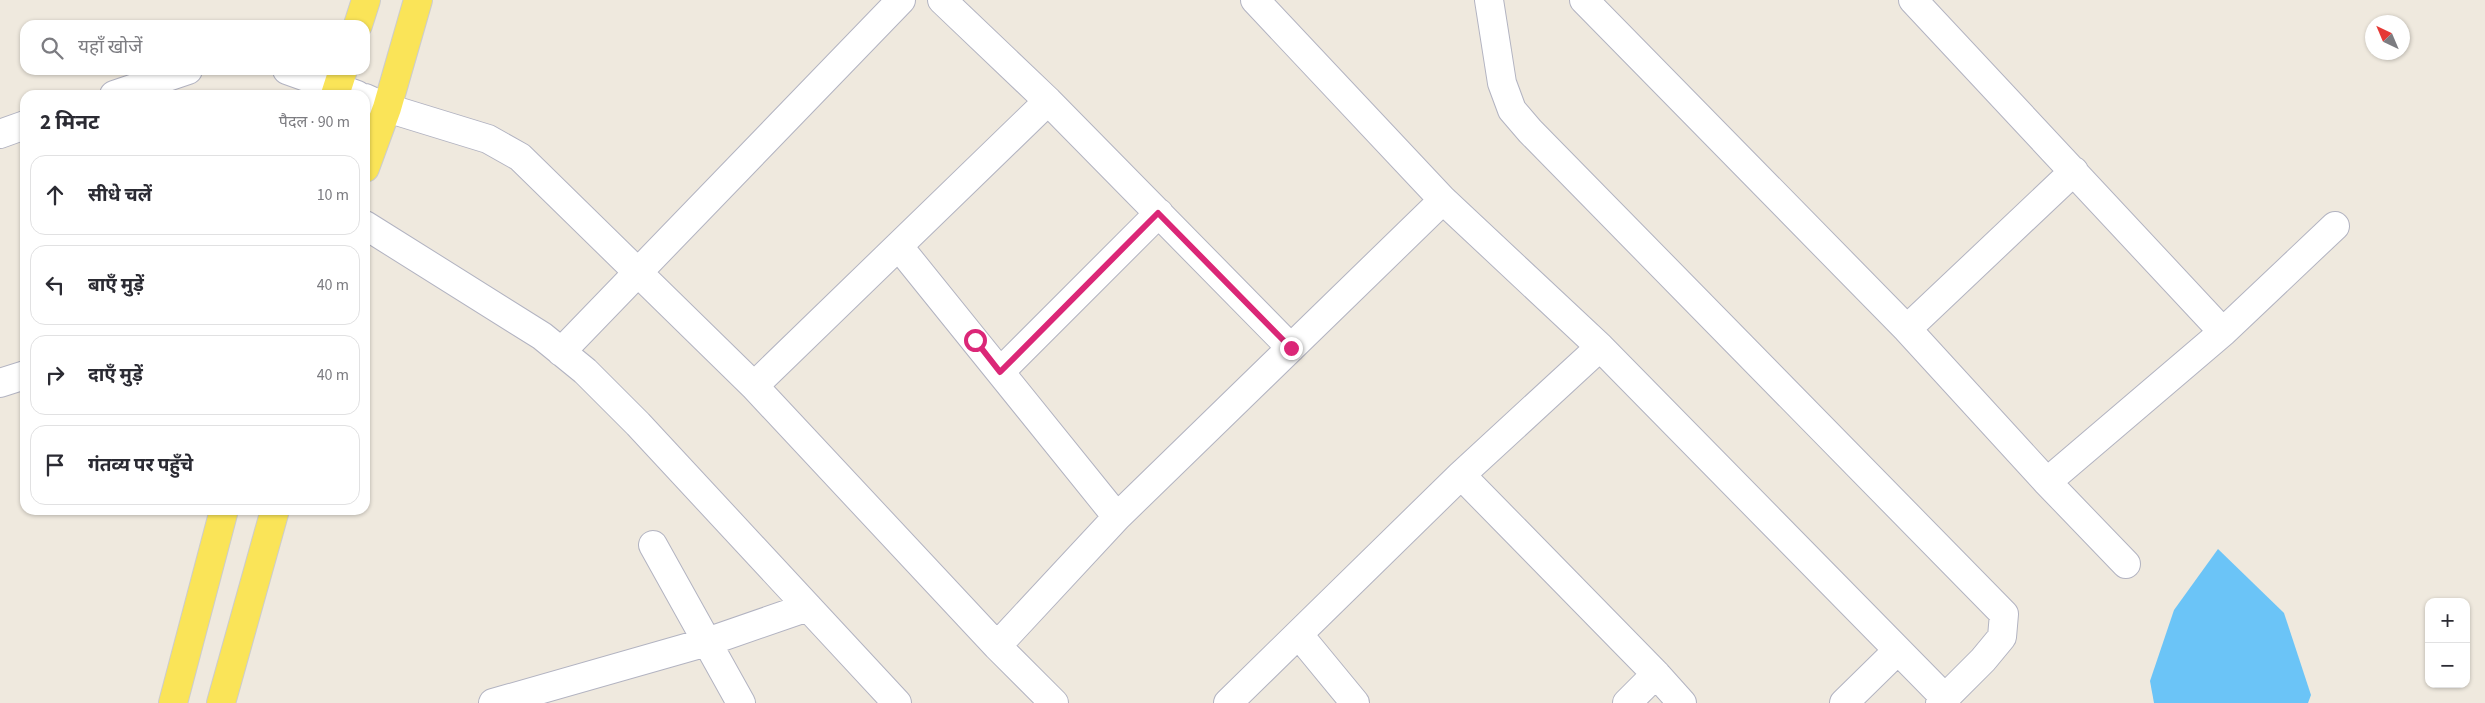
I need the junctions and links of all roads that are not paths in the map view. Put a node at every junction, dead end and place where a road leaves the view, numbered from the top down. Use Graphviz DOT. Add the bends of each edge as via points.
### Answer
graph roads {
  1 [pos="366,0"];
  2 [pos="418,0"];
  3 [pos="901,0"];
  4 [pos="942,0"];
  5 [pos="1255,0"];
  6 [pos="1489,0"];
  7 [pos="1584,0"];
  8 [pos="1913,0"];
  9 [pos="360,20"];
  10 [pos="173,75"];
  11 [pos="303,75"];
  12 [pos="343,87"];
  13 [pos="129,90"];
  14 [pos="1048,101"];
  15 [pos="376,103"];
  16 [pos="20,127"];
  17 [pos="0,134"];
  18 [pos="370,138"];
  19 [pos="2074,171"];
  20 [pos="1442,200"];
  21 [pos="1158,213"];
  22 [pos="2335,226"];
  23 [pos="370,228"];
  24 [pos="900,248"];
  25 [pos="638,274"];
  26 [pos="1907,329"];
  27 [pos="2223,332"];
  28 [pos="1600,347"];
  29 [pos="1291,348"];
  30 [pos="561,352"];
  31 [pos="1000,372"];
  32 [pos="20,377"];
  33 [pos="0,383"];
  34 [pos="754,386"];
  35 [pos="1461,475"];
  36 [pos="2047,482"];
  37 [pos="223,515"];
  38 [pos="274,515"];
  39 [pos="1117,517"];
  40 [pos="652,545"];
  41 [pos="2126,564"];
  42 [pos="808,607"];
  43 [pos="1299,634"];
  44 [pos="707,642"];
  45 [pos="997,646"];
  46 [pos="1897,651"];
  47 [pos="1656,674"];
  48 [pos="1942,700"];
  49 [pos="173,703"];
  50 [pos="221,703"];
  51 [pos="493,703"];
  52 [pos="741,703"];
  53 [pos="897,703"];
  54 [pos="1054,703"];
  55 [pos="1228,703"];
  56 [pos="1355,703"];
  57 [pos="1627,703"];
  58 [pos="1682,703"];
  59 [pos="1844,703"];
  1 -- 9 [label="main road"];
  2 -- 15 [label="main road"];
  3 -- 25 [label="street"];
  4 -- 14 [label="street"];
  5 -- 20 [label="street"];
  6 -- 48 [label="street" via="1502,83 1512,110 2004,614 2002,637"];
  7 -- 26 [label="street"];
  8 -- 19 [label="street"];
  10 -- 13 [label="street"];
  11 -- 12 [label="street"];
  14 -- 21 [label="street"];
  14 -- 24 [label="street"];
  15 -- 18 [label="main road"];
  15 -- 25 [label="street" via="488,139 520,157"];
  16 -- 17 [label="street"];
  19 -- 26 [label="street"];
  19 -- 27 [label="street"];
  20 -- 28 [label="street"];
  20 -- 29 [label="street"];
  21 -- 29 [label="street"];
  21 -- 31 [label="street"];
  22 -- 27 [label="street"];
  23 -- 30 [label="street" via="542,336"];
  24 -- 31 [label="street"];
  24 -- 34 [label="street"];
  25 -- 30 [label="street"];
  25 -- 34 [label="street"];
  26 -- 36 [label="street"];
  27 -- 36 [label="street"];
  28 -- 35 [label="street"];
  28 -- 46 [label="street"];
  29 -- 39 [label="street"];
  30 -- 42 [label="street" via="585,371 638,424"];
  31 -- 39 [label="street"];
  32 -- 33 [label="street"];
  34 -- 45 [label="street"];
  35 -- 43 [label="street"];
  35 -- 47 [label="street"];
  36 -- 41 [label="street"];
  37 -- 49 [label="main road"];
  38 -- 50 [label="main road"];
  39 -- 45 [label="street"];
  40 -- 44 [label="street"];
  42 -- 44 [label="street"];
  42 -- 53 [label="street"];
  43 -- 55 [label="street"];
  43 -- 56 [label="street"];
  44 -- 51 [label="street"];
  44 -- 52 [label="street"];
  45 -- 54 [label="street"];
  46 -- 48 [label="street"];
  46 -- 59 [label="street"];
  47 -- 57 [label="street"];
  47 -- 58 [label="street"];
}
